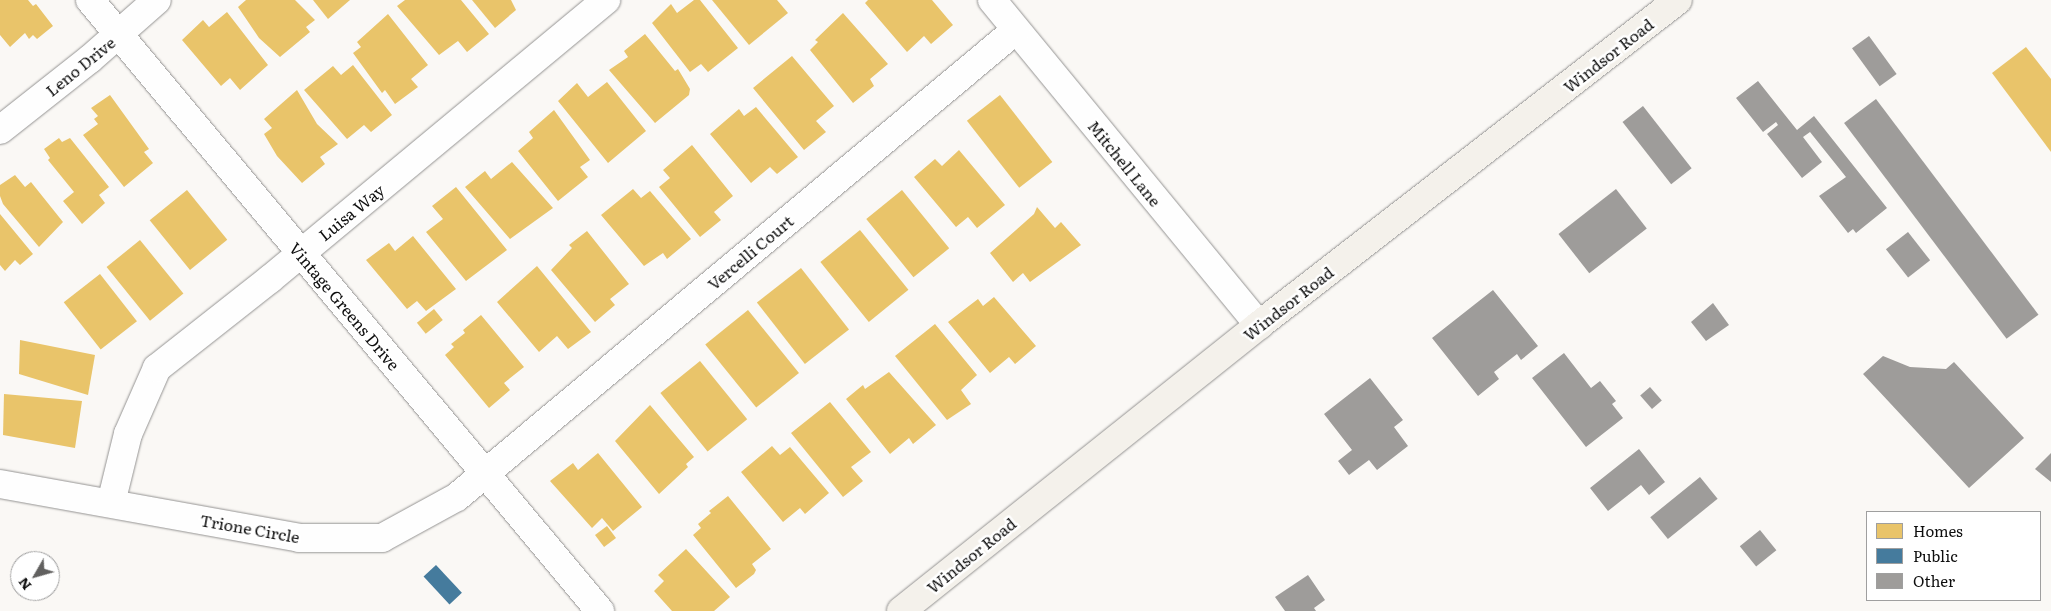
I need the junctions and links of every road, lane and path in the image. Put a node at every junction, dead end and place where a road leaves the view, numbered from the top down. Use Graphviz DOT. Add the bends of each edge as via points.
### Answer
graph roads {
  1 [pos="90,0"];
  2 [pos="157,0"];
  3 [pos="606,0"];
  4 [pos="992,0"];
  5 [pos="1678,0"];
  6 [pos="1016,30"];
  7 [pos="119,34"];
  8 [pos="0,130"];
  9 [pos="300,253"];
  10 [pos="1259,325"];
  11 [pos="484,474"];
  12 [pos="0,484"];
  13 [pos="111,503"];
  14 [pos="600,611"];
  15 [pos="902,611"];
  1 -- 7 [label="street, Vintage Greens Drive"];
  2 -- 7 [label="street, Leno Drive"];
  3 -- 9 [label="street, Luisa Way"];
  4 -- 6 [label="street, Mitchell Lane"];
  5 -- 10 [label="main road, Windsor Road"];
  6 -- 10 [label="street, Mitchell Lane"];
  6 -- 11 [label="street, Vercelli Court"];
  7 -- 8 [label="street, Leno Drive"];
  7 -- 9 [label="street, Vintage Greens Drive"];
  9 -- 11 [label="street, Vintage Greens Drive"];
  9 -- 13 [label="street, Luisa Way" via="158,368 128,434"];
  10 -- 15 [label="main road, Windsor Road"];
  11 -- 13 [label="street, Trione Circle" via="457,498 382,538 299,538"];
  11 -- 14 [label="street, Vintage Greens Drive"];
  12 -- 13 [label="street, Trione Circle"];
}
